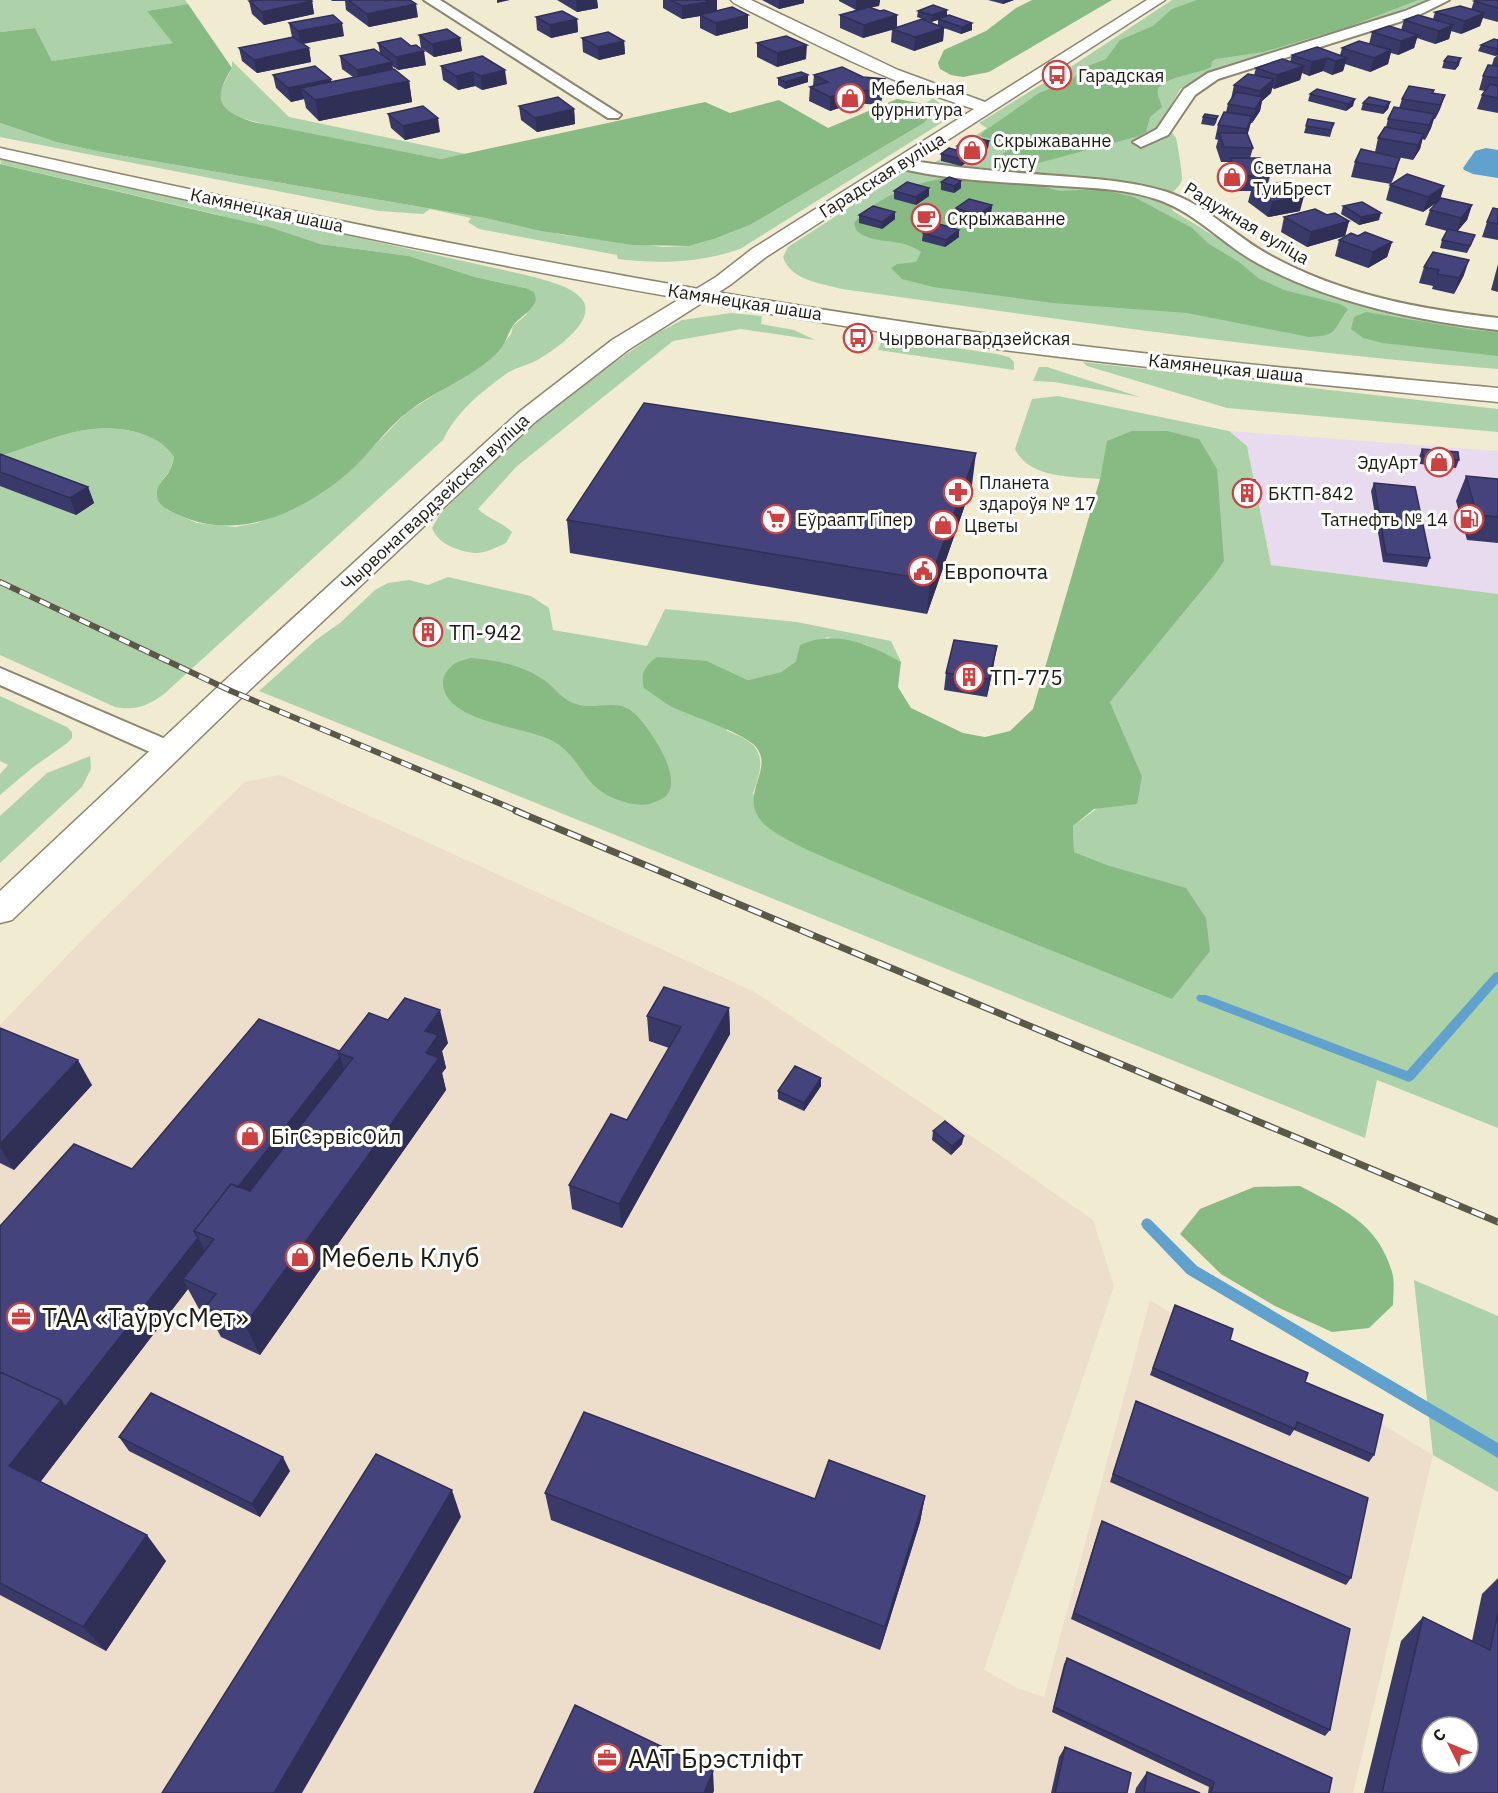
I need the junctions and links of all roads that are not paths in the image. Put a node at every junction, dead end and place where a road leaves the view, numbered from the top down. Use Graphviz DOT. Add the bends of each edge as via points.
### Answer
graph roads {
  1 [pos="431,0"];
  2 [pos="739,0"];
  3 [pos="1157,0"];
  4 [pos="1442,0"];
  5 [pos="988,108"];
  6 [pos="613,115"];
  7 [pos="1141,142"];
  8 [pos="0,143"];
  9 [pos="0,153"];
  10 [pos="901,164"];
  11 [pos="647,268"];
  12 [pos="698,284"];
  13 [pos="1498,324"];
  14 [pos="580,350"];
  15 [pos="1498,380"];
  16 [pos="526,390"];
  17 [pos="1498,395"];
  18 [pos="0,676"];
  19 [pos="160,747"];
  20 [pos="0,888"];
  21 [pos="0,911"];
  1 -- 6 [label="street"];
  2 -- 5 [label="main road" via="927,89"];
  3 -- 5 [label="main road, Гарадская вуліца"];
  4 -- 7 [label="street" via="1410,14 1213,76 1189,92 1164,132"];
  5 -- 10 [label="main road, Гарадская вуліца"];
  8 -- 11 [label="main road, Камянецкая шаша"];
  9 -- 12 [label="main road, Камянецкая шаша" via="563,271"];
  10 -- 12 [label="main road, Гарадская вуліца" via="759,254"];
  10 -- 13 [label="street, Радужная вуліца" via="1144,190 1181,203 1255,254 1325,290 1425,316"];
  12 -- 14 [label="main road"];
  12 -- 15 [label="main road, Камянецкая шаша"];
  12 -- 17 [label="main road, Камянецкая шаша" via="998,342 1223,369"];
  12 -- 19 [label="main road, Чырвонагвардзейская вуліца" via="527,417"];
  16 -- 19 [label="main road, Чырвонагвардзейская вуліца"];
  18 -- 19 [label="street"];
  19 -- 20 [label="main road, Чырвонагвардзейская вуліца"];
  19 -- 21 [label="main road, Чырвонагвардзейская вуліца"];
}
